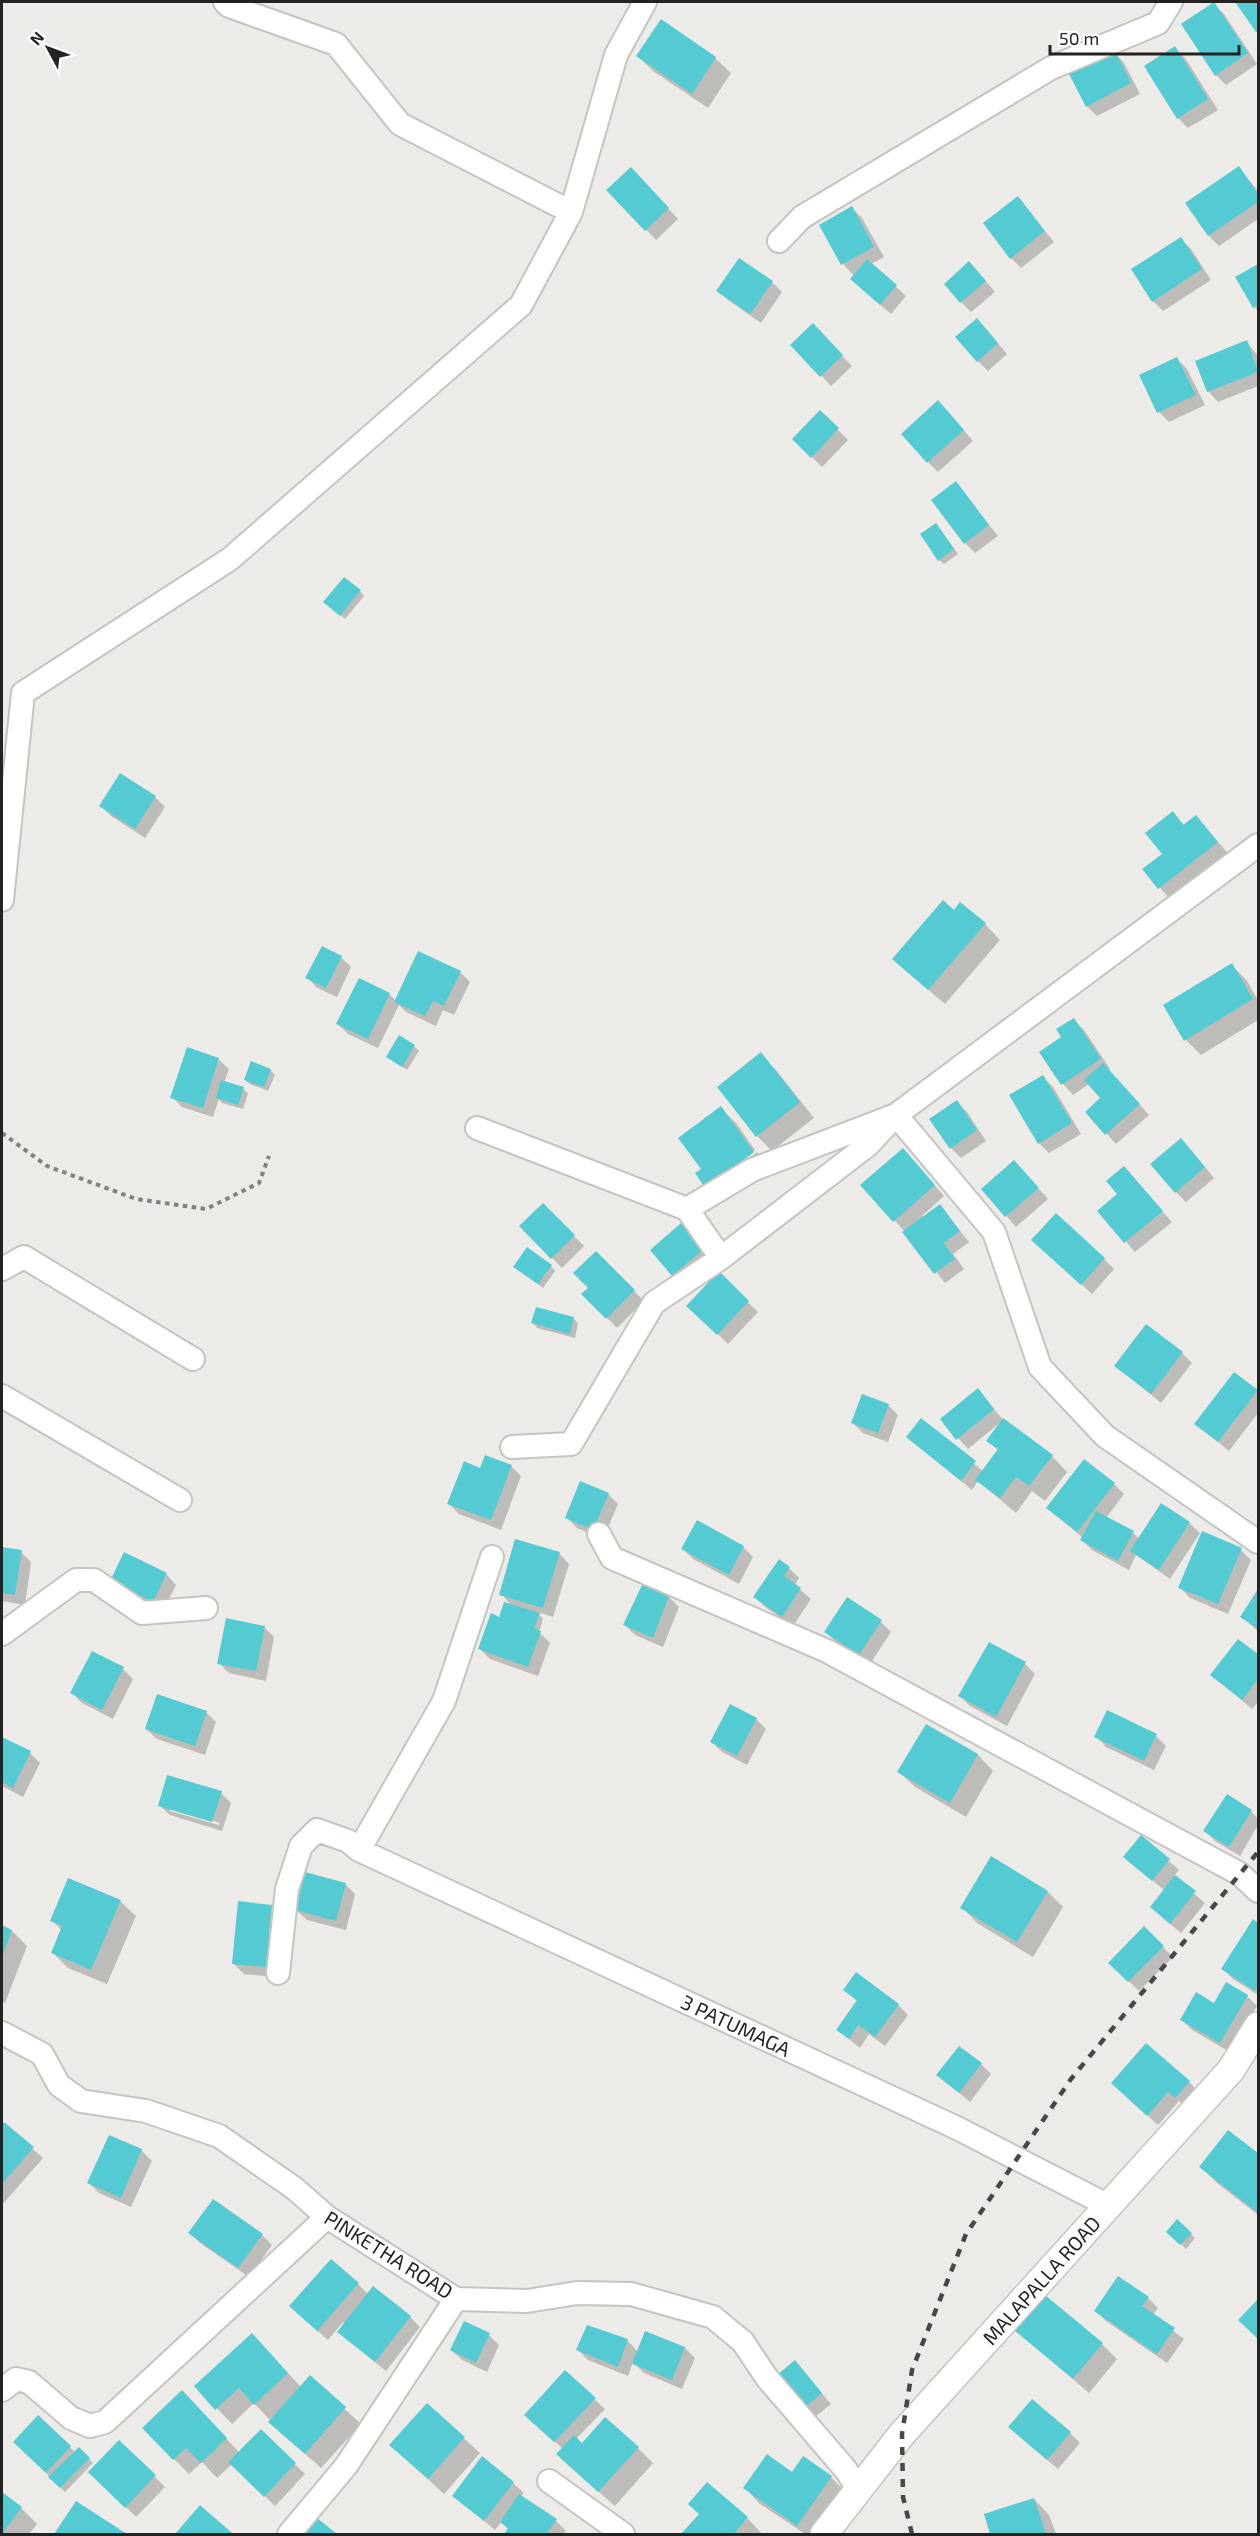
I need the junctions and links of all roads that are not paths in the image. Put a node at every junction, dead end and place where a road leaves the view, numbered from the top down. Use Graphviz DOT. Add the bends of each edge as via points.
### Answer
graph roads {
  1 [pos="225,2"];
  2 [pos="645,2"];
  3 [pos="1171,2"];
  4 [pos="571,212"];
  5 [pos="779,241"];
  6 [pos="1258,845"];
  7 [pos="2,900"];
  8 [pos="896,1115"];
  9 [pos="477,1128"];
  10 [pos="687,1209"];
  11 [pos="721,1258"];
  12 [pos="2,1269"];
  13 [pos="193,1359"];
  14 [pos="2,1396"];
  15 [pos="512,1447"];
  16 [pos="180,1500"];
  17 [pos="599,1534"];
  18 [pos="1258,1542"];
  19 [pos="492,1557"];
  20 [pos="206,1608"];
  21 [pos="2,1634"];
  22 [pos="359,1850"];
  23 [pos="1258,1891"];
  24 [pos="278,1973"];
  25 [pos="1258,2026"];
  26 [pos="2,2033"];
  27 [pos="1109,2206"];
  28 [pos="327,2217"];
  29 [pos="456,2299"];
  30 [pos="2,2390"];
  31 [pos="549,2481"];
  32 [pos="858,2489"];
  33 [pos="289,2535"];
  34 [pos="623,2535"];
  35 [pos="824,2535"];
  1 -- 4 [label="street" via="336,44 400,124"];
  2 -- 4 [label="street" via="616,56"];
  3 -- 5 [label="street" via="1158,22 1051,68 802,217"];
  4 -- 7 [label="street" via="521,305 230,559 23,693"];
  6 -- 8 [label="street"];
  8 -- 10 [label="street" via="752,1170"];
  8 -- 11 [label="street" via="868,1145"];
  8 -- 18 [label="street" via="994,1232 1040,1367 1105,1436"];
  9 -- 10 [label="street"];
  10 -- 11 [label="street"];
  11 -- 15 [label="street" via="654,1303 571,1444"];
  12 -- 13 [label="street" via="24,1257"];
  14 -- 16 [label="street"];
  17 -- 23 [label="street" via="612,1558 827,1651 1240,1875"];
  19 -- 22 [label="street" via="444,1701"];
  20 -- 21 [label="street" via="142,1613 94,1580 76,1580"];
  22 -- 24 [label="street, 3 PATUMAGA" via="348,1841 317,1830 302,1846 287,1889"];
  22 -- 27 [label="street, 3 PATUMAGA" via="959,2129"];
  25 -- 27 [label="street, MALAPALLA ROAD" via="1231,2070"];
  26 -- 28 [label="street, PINKETHA ROAD" via="42,2054 59,2085 81,2101 146,2111 219,2136 294,2188"];
  27 -- 32 [label="street, MALAPALLA ROAD" via="902,2434"];
  28 -- 29 [label="street, PINKETHA ROAD"];
  28 -- 30 [label="street" via="105,2422 90,2426 71,2418 29,2382 16,2379"];
  29 -- 32 [label="street, PINKETHA ROAD" via="527,2301 577,2293 631,2294 713,2317 743,2342 767,2378"];
  29 -- 33 [label="street" via="346,2466"];
  31 -- 34 [label="street"];
  32 -- 35 [label="street, MALAPALLA ROAD"];
}
